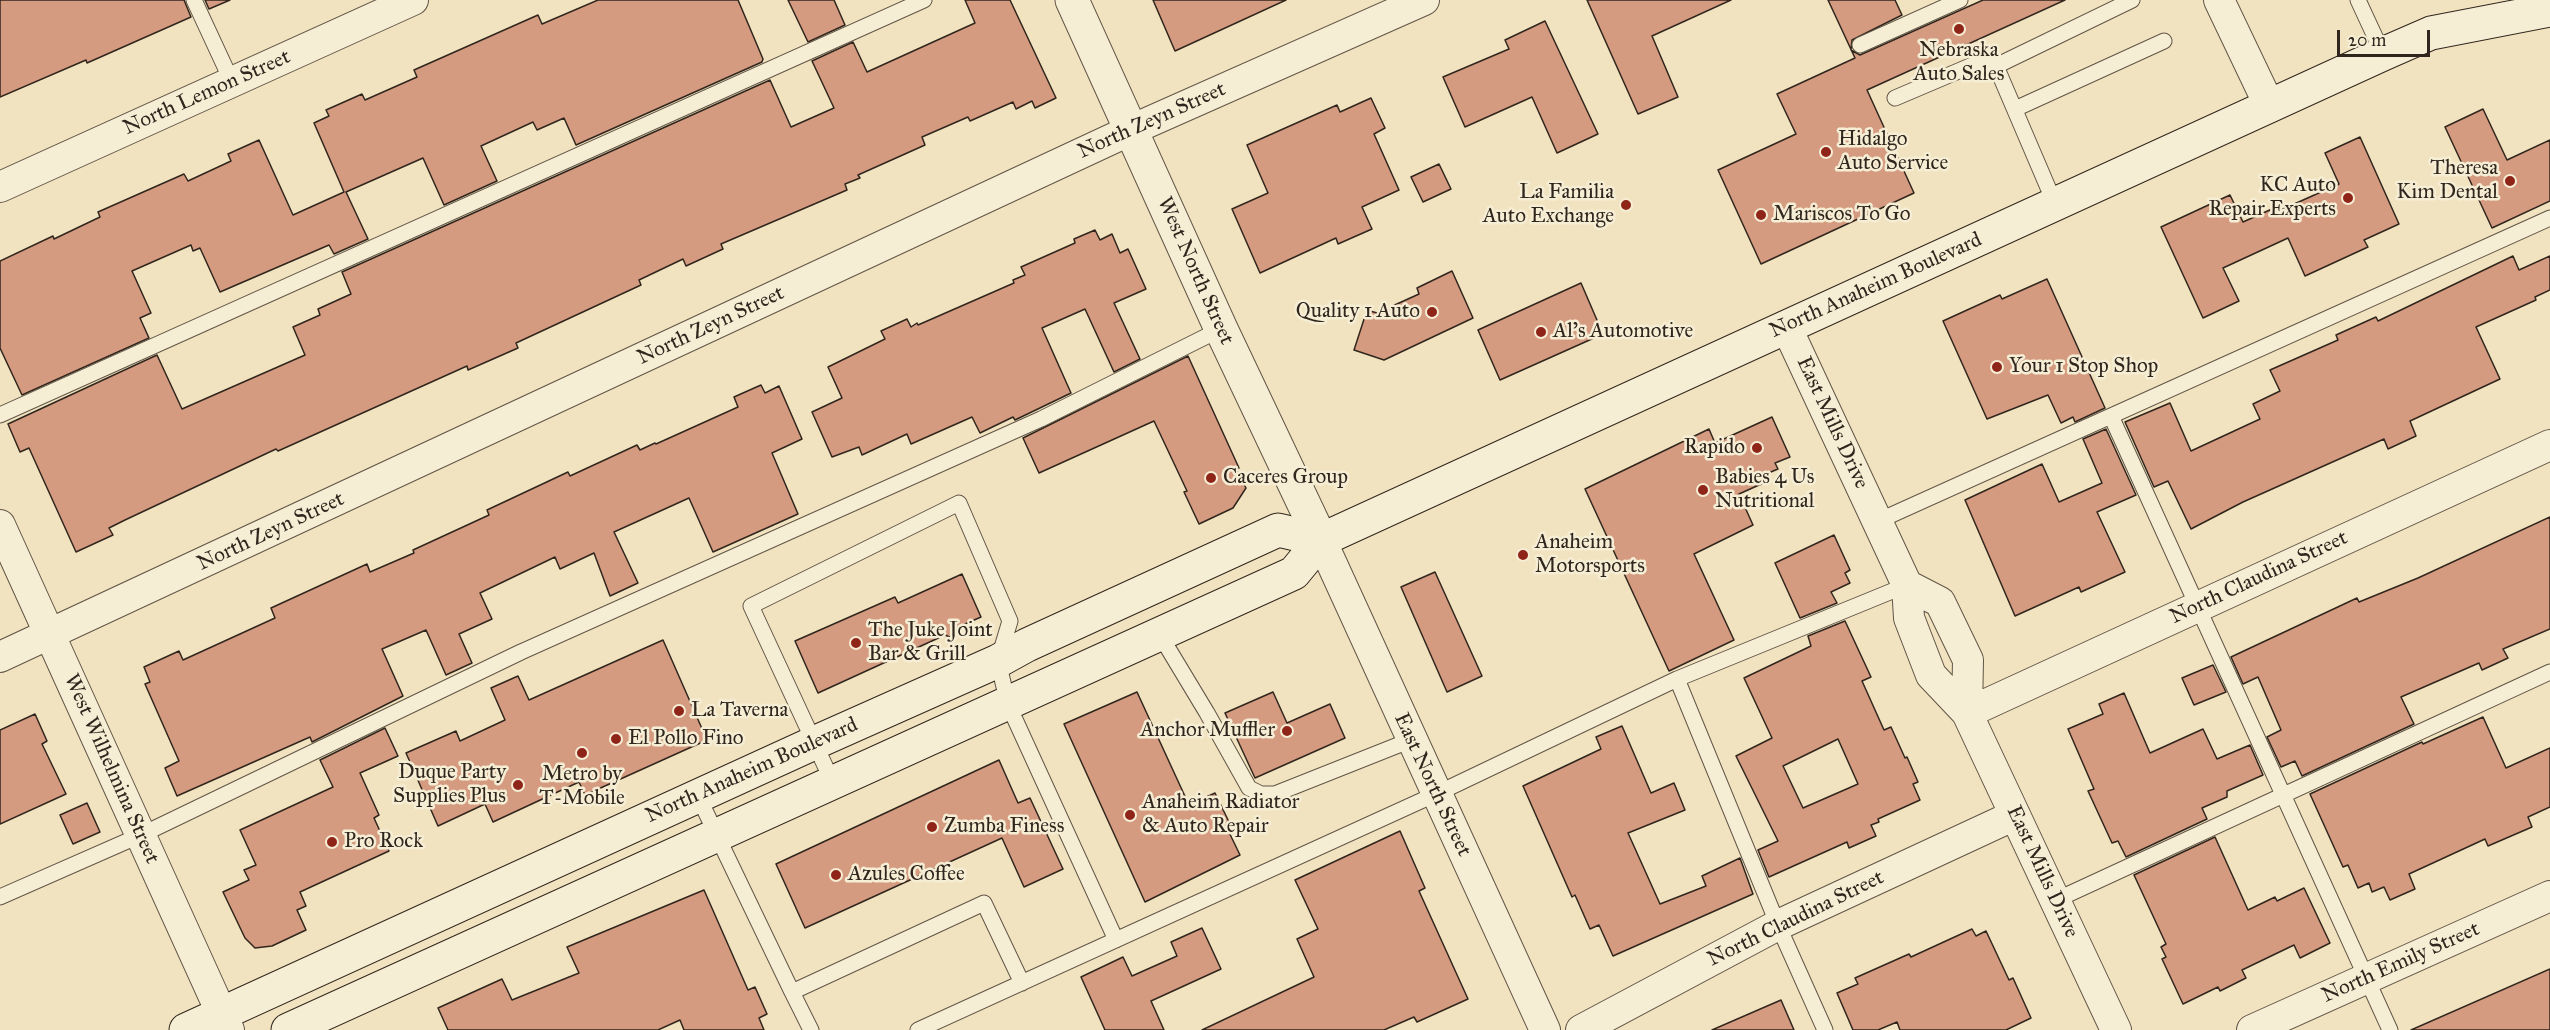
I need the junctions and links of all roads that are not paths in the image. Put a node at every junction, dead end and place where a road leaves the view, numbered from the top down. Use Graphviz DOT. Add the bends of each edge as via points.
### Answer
graph roads {
  1 [pos="194,0"];
  2 [pos="413,0"];
  3 [pos="924,0"];
  4 [pos="1072,0"];
  5 [pos="1424,0"];
  6 [pos="1960,0"];
  7 [pos="2132,0"];
  8 [pos="2219,0"];
  9 [pos="2358,0"];
  10 [pos="2474,0"];
  11 [pos="2550,10"];
  12 [pos="2431,33"];
  13 [pos="2164,41"];
  14 [pos="1860,45"];
  15 [pos="2383,54"];
  16 [pos="1996,66"];
  17 [pos="232,82"];
  18 [pos="1895,98"];
  19 [pos="2270,107"];
  20 [pos="2015,109"];
  21 [pos="1131,130"];
  22 [pos="0,187"];
  23 [pos="2055,204"];
  24 [pos="2550,218"];
  25 [pos="1786,326"];
  26 [pos="1221,329"];
  27 [pos="0,415"];
  28 [pos="2111,416"];
  29 [pos="2550,444"];
  30 [pos="1878,521"];
  31 [pos="0,525"];
  32 [pos="1321,540"];
  33 [pos="1907,585"];
  34 [pos="2197,606"];
  35 [pos="51,634"];
  36 [pos="1160,635"];
  37 [pos="0,657"];
  38 [pos="998,661"];
  39 [pos="2550,672"];
  40 [pos="1677,679"];
  41 [pos="1008,704"];
  42 [pos="1967,713"];
  43 [pos="1411,741"];
  44 [pos="814,743"];
  45 [pos="833,783"];
  46 [pos="1436,794"];
  47 [pos="2283,794"];
  48 [pos="698,796"];
  49 [pos="2015,815"];
  50 [pos="141,835"];
  51 [pos="718,835"];
  52 [pos="2550,896"];
  53 [pos="0,897"];
  54 [pos="2056,900"];
  55 [pos="1778,925"];
  56 [pos="1116,940"];
  57 [pos="2367,978"];
  58 [pos="1022,983"];
  59 [pos="792,992"];
  60 [pos="226,1022"];
  61 [pos="186,1030"];
  62 [pos="288,1030"];
  63 [pos="811,1030"];
  64 [pos="918,1030"];
  65 [pos="1545,1030"];
  66 [pos="1581,1030"];
  67 [pos="1826,1030"];
  68 [pos="2116,1030"];
  69 [pos="2252,1030"];
  70 [pos="2390,1030"];
  1 -- 17 [label="lane"];
  2 -- 17 [label="street, North Lemon Street"];
  3 -- 27 [label="lane"];
  4 -- 21 [label="main road, West North Street"];
  5 -- 21 [label="street, North Zeyn Street"];
  6 -- 14 [label="lane"];
  7 -- 16 [label="lane"];
  8 -- 19 [label="street"];
  9 -- 15 [label="lane"];
  10 -- 12 [label="main road, North Anaheim Boulevard"];
  11 -- 12 [label="main road, North Anaheim Boulevard"];
  12 -- 15 [label="main road, North Anaheim Boulevard"];
  13 -- 20 [label="lane"];
  15 -- 19 [label="main road, North Anaheim Boulevard"];
  16 -- 18 [label="lane" via="1982,61"];
  16 -- 20 [label="lane"];
  17 -- 22 [label="street, North Lemon Street"];
  19 -- 23 [label="main road, North Anaheim Boulevard"];
  20 -- 23 [label="lane"];
  21 -- 26 [label="main road, West North Street"];
  21 -- 35 [label="street, North Zeyn Street"];
  23 -- 25 [label="main road, North Anaheim Boulevard"];
  24 -- 28 [label="lane"];
  25 -- 30 [label="street, East Mills Drive"];
  25 -- 32 [label="main road, North Anaheim Boulevard"];
  26 -- 32 [label="main road, West North Street"];
  26 -- 50 [label="lane" via="1041,419 521,652"];
  28 -- 30 [label="lane"];
  28 -- 34 [label="lane"];
  29 -- 34 [label="street, North Claudina Street"];
  30 -- 33 [label="street, East Mills Drive"];
  31 -- 35 [label="street, West Wilhelmina Street"];
  32 -- 36 [label="main road, North Anaheim Boulevard" via="1294,573"];
  32 -- 38 [label="main road, North Anaheim Boulevard" via="1278,530"];
  32 -- 43 [label="street, East North Street"];
  33 -- 40 [label="lane"];
  33 -- 42 [label="street, East Mills Drive" via="1909,618 1931,675"];
  33 -- 42 [label="street, East Mills Drive" via="1941,602 1968,660"];
  34 -- 42 [label="street, North Claudina Street"];
  34 -- 47 [label="lane"];
  35 -- 37 [label="street, North Zeyn Street"];
  35 -- 50 [label="street, West Wilhelmina Street"];
  36 -- 41 [label="main road, North Anaheim Boulevard"];
  36 -- 43 [label="lane" via="1249,788 1261,794 1275,794"];
  38 -- 41 [label="lane"];
  38 -- 44 [label="main road, North Anaheim Boulevard"];
  38 -- 44 [label="lane" via="1010,621 959,503 751,606"];
  39 -- 47 [label="lane"];
  40 -- 46 [label="lane"];
  40 -- 55 [label="lane"];
  41 -- 45 [label="main road, North Anaheim Boulevard"];
  41 -- 56 [label="lane"];
  42 -- 49 [label="street, East Mills Drive"];
  43 -- 46 [label="street, East North Street"];
  44 -- 45 [label="lane"];
  44 -- 48 [label="main road, North Anaheim Boulevard"];
  45 -- 51 [label="main road, North Anaheim Boulevard"];
  46 -- 56 [label="lane"];
  46 -- 65 [label="street, East North Street"];
  47 -- 54 [label="lane"];
  47 -- 57 [label="lane"];
  48 -- 51 [label="lane"];
  48 -- 60 [label="main road, North Anaheim Boulevard"];
  49 -- 54 [label="street, East Mills Drive"];
  49 -- 55 [label="street, North Claudina Street"];
  50 -- 53 [label="lane"];
  50 -- 60 [label="street, West Wilhelmina Street"];
  51 -- 59 [label="lane"];
  51 -- 62 [label="main road, North Anaheim Boulevard"];
  52 -- 57 [label="street, North Emily Street"];
  54 -- 68 [label="street, East Mills Drive"];
  55 -- 66 [label="street, North Claudina Street"];
  55 -- 67 [label="lane"];
  56 -- 58 [label="lane"];
  57 -- 69 [label="street, North Emily Street"];
  57 -- 70 [label="lane"];
  58 -- 59 [label="lane" via="984,903"];
  58 -- 64 [label="lane"];
  59 -- 63 [label="lane"];
  60 -- 61 [label="main road, North Anaheim Boulevard"];
}
